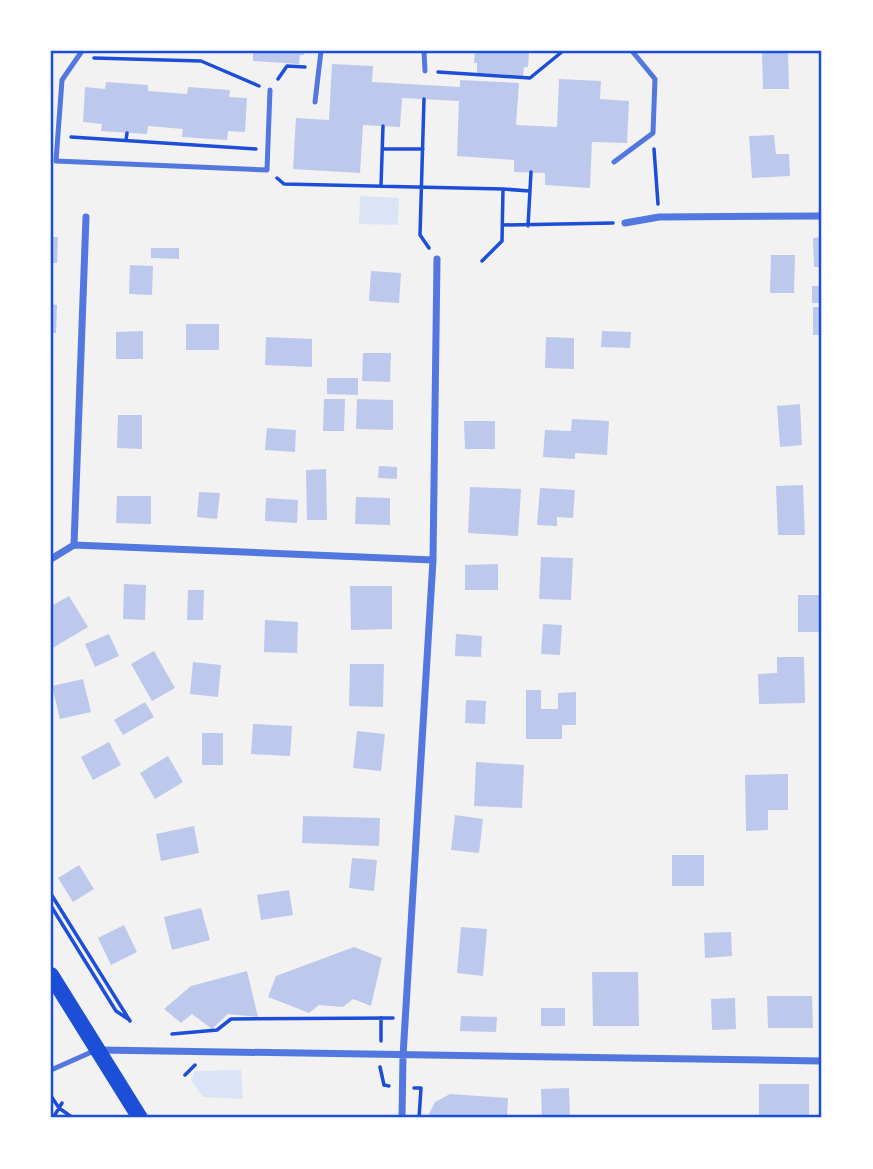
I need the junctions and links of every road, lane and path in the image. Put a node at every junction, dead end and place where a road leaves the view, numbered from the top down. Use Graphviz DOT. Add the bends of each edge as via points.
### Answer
graph roads {
  1 [pos="82,51"];
  2 [pos="424,51"];
  3 [pos="563,51"];
  4 [pos="632,51"];
  5 [pos="320,54"];
  6 [pos="78,57"];
  7 [pos="425,71"];
  8 [pos="270,90"];
  9 [pos="424,99"];
  10 [pos="314,102"];
  11 [pos="60,108"];
  12 [pos="383,126"];
  13 [pos="127,133"];
  14 [pos="653,133"];
  15 [pos="205,138"];
  16 [pos="126,140"];
  17 [pos="205,145"];
  18 [pos="267,149"];
  19 [pos="383,149"];
  20 [pos="423,149"];
  21 [pos="614,162"];
  22 [pos="267,170"];
  23 [pos="531,173"];
  24 [pos="381,186"];
  25 [pos="423,187"];
  26 [pos="503,189"];
  27 [pos="530,191"];
  28 [pos="822,216"];
  29 [pos="86,217"];
  30 [pos="659,217"];
  31 [pos="625,223"];
  32 [pos="503,225"];
  33 [pos="528,226"];
  34 [pos="437,259"];
  35 [pos="482,261"];
  36 [pos="74,545"];
  37 [pos="51,559"];
  38 [pos="433,560"];
  39 [pos="51,894"];
  40 [pos="51,906"];
  41 [pos="51,975"];
  42 [pos="406,1018"];
  43 [pos="172,1034"];
  44 [pos="96,1050"];
  45 [pos="404,1056"];
  46 [pos="822,1061"];
  47 [pos="197,1064"];
  48 [pos="368,1067"];
  49 [pos="51,1070"];
  50 [pos="185,1074"];
  51 [pos="402,1087"];
  52 [pos="51,1096"];
  53 [pos="60,1105"];
  54 [pos="53,1118"];
  55 [pos="73,1118"];
  56 [pos="140,1118"];
  57 [pos="402,1118"];
  58 [pos="419,1118"];
  1 -- 6 [label="lane"];
  2 -- 7 [label="lane"];
  3 -- 7 [label="path" via="530,78"];
  4 -- 14 [label="lane" via="656,79"];
  5 -- 8 [label="path" via="307,67 287,66"];
  5 -- 10 [label="lane"];
  6 -- 8 [label="path" via="201,61"];
  6 -- 11 [label="lane" via="62,80"];
  8 -- 18 [label="lane"];
  9 -- 20 [label="path"];
  11 -- 16 [label="path" via="69,136"];
  11 -- 22 [label="lane" via="56,161"];
  12 -- 19 [label="path"];
  13 -- 16 [label="path"];
  14 -- 21 [label="lane"];
  14 -- 30 [label="path"];
  15 -- 17 [label="path"];
  16 -- 17 [label="path"];
  17 -- 18 [label="path"];
  18 -- 22 [label="lane"];
  19 -- 20 [label="path"];
  19 -- 24 [label="path"];
  20 -- 25 [label="path"];
  22 -- 24 [label="path" via="284,184"];
  23 -- 27 [label="path"];
  24 -- 25 [label="path"];
  25 -- 26 [label="path"];
  25 -- 34 [label="path" via="420,235"];
  26 -- 27 [label="path"];
  26 -- 32 [label="path"];
  27 -- 33 [label="path"];
  28 -- 30 [label="street"];
  29 -- 36 [label="street"];
  30 -- 31 [label="street"];
  31 -- 33 [label="path"];
  32 -- 33 [label="path"];
  32 -- 35 [label="path" via="502,241"];
  34 -- 38 [label="street"];
  36 -- 37 [label="street"];
  36 -- 38 [label="street"];
  38 -- 42 [label="street"];
  39 -- 40 [label="path" via="130,1021 116,1011"];
  41 -- 44 [label="main road"];
  42 -- 43 [label="path" via="231,1018 217,1030"];
  42 -- 45 [label="street"];
  44 -- 45 [label="street"];
  44 -- 49 [label="lane"];
  44 -- 56 [label="main road"];
  45 -- 46 [label="street"];
  45 -- 51 [label="street"];
  47 -- 50 [label="path"];
  48 -- 51 [label="path" via="381,1067 384,1085"];
  51 -- 57 [label="street"];
  51 -- 58 [label="path" via="421,1088"];
  52 -- 53 [label="path"];
  53 -- 54 [label="path"];
  53 -- 55 [label="path"];
}
